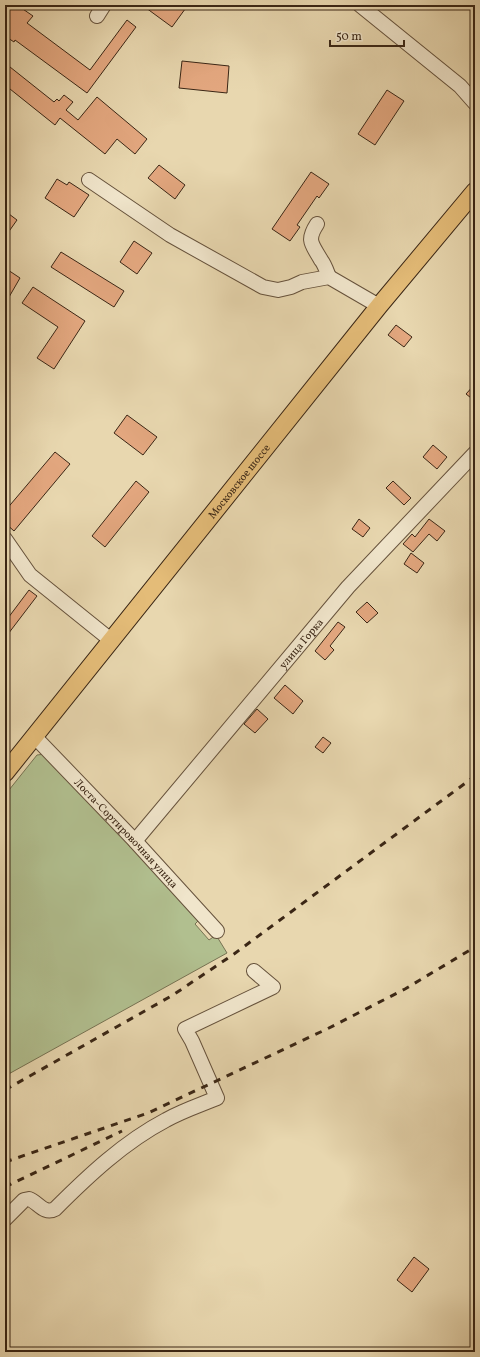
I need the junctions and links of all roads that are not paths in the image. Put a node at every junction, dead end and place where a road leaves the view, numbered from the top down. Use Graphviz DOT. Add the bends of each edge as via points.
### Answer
graph roads {
  1 [pos="360,5"];
  2 [pos="475,103"];
  3 [pos="89,180"];
  4 [pos="474,193"];
  5 [pos="317,224"];
  6 [pos="329,278"];
  7 [pos="379,306"];
  8 [pos="475,453"];
  9 [pos="5,539"];
  10 [pos="112,641"];
  11 [pos="34,736"];
  12 [pos="5,773"];
  13 [pos="135,841"];
  14 [pos="217,931"];
  15 [pos="254,971"];
  16 [pos="5,1219"];
  1 -- 2 [label="street" via="460,86"];
  3 -- 6 [label="street" via="170,235 263,287 278,290 302,282"];
  4 -- 7 [label="main road, Московское шоссе"];
  5 -- 6 [label="street" via="311,233 311,244"];
  6 -- 7 [label="street"];
  7 -- 10 [label="main road, Московское шоссе"];
  8 -- 13 [label="street, улица Горка" via="348,587"];
  9 -- 10 [label="street" via="30,575"];
  10 -- 11 [label="main road, Московское шоссе"];
  11 -- 12 [label="main road, Московское шоссе"];
  11 -- 13 [label="street, Лоста-Сортировочная улица"];
  13 -- 14 [label="street, Лоста-Сортировочная улица"];
  15 -- 16 [label="street" via="273,988 185,1029 217,1098 166,1120 126,1147 92,1173 55,1209 46,1211 29,1199 24,1200"];
}
